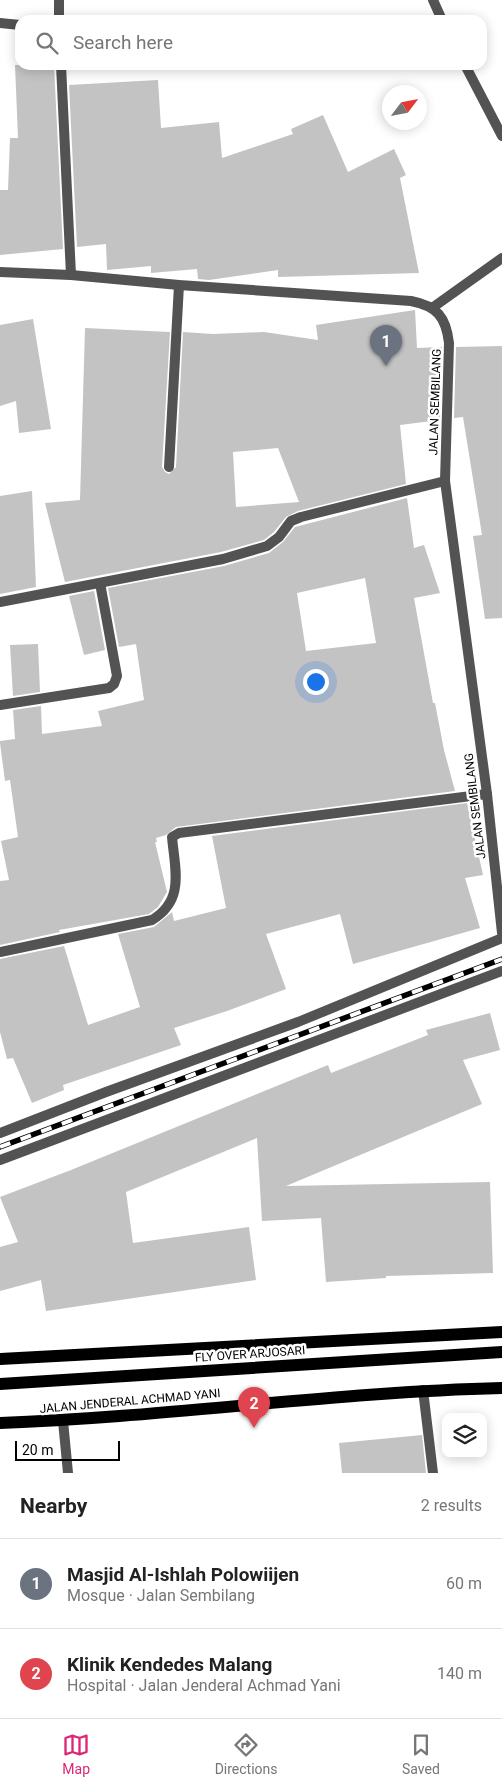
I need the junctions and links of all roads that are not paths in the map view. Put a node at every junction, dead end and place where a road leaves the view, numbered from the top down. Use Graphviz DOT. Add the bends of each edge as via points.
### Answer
graph roads {
  1 [pos="59,0"];
  2 [pos="433,0"];
  3 [pos="59,15"];
  4 [pos="440,15"];
  5 [pos="0,23"];
  6 [pos="15,24"];
  7 [pos="61,70"];
  8 [pos="468,70"];
  9 [pos="502,136"];
  10 [pos="502,258"];
  11 [pos="0,272"];
  12 [pos="71,275"];
  13 [pos="180,285"];
  14 [pos="432,308"];
  15 [pos="169,466"];
  16 [pos="445,481"];
  17 [pos="100,583"];
  18 [pos="0,602"];
  19 [pos="0,705"];
  20 [pos="487,794"];
  21 [pos="500,896"];
  22 [pos="502,934"];
  23 [pos="502,938"];
  24 [pos="0,952"];
  25 [pos="502,971"];
  26 [pos="0,1133"];
  27 [pos="0,1160"];
  28 [pos="502,1332"];
  29 [pos="502,1352"];
  30 [pos="0,1359"];
  31 [pos="0,1384"];
  32 [pos="502,1388"];
  33 [pos="423,1390"];
  34 [pos="63,1421"];
  35 [pos="0,1423"];
  36 [pos="68,1473"];
  37 [pos="433,1473"];
  1 -- 3 [label="street"];
  2 -- 4 [label="street"];
  5 -- 6 [label="street"];
  7 -- 12 [label="street"];
  8 -- 9 [label="street"];
  10 -- 14 [label="street"];
  11 -- 12 [label="street"];
  12 -- 13 [label="street"];
  13 -- 14 [label="street" via="411,301"];
  13 -- 15 [label="street"];
  14 -- 16 [label="street, JALAN SEMBILANG" via="445,322 449,343"];
  16 -- 17 [label="street" via="301,517 291,521 267,546 223,559"];
  16 -- 20 [label="street, JALAN SEMBILANG"];
  17 -- 18 [label="street"];
  17 -- 19 [label="street" via="117,676 114,684 109,688"];
  20 -- 21 [label="street, JALAN SEMBILANG"];
  20 -- 24 [label="street" via="179,833 172,837 176,889 161,915 152,920"];
  21 -- 22 [label="street, JALAN SEMBILANG"];
  23 -- 26 [label="street" via="298,1022"];
  25 -- 27 [label="street"];
  28 -- 30 [label="main road"];
  29 -- 31 [label="main road, FLY OVER ARJOSARI"];
  32 -- 33 [label="main road, JALAN JENDERAL ACHMAD YANI"];
  33 -- 34 [label="main road, JALAN JENDERAL ACHMAD YANI"];
  33 -- 37 [label="street"];
  34 -- 35 [label="main road, JALAN JENDERAL ACHMAD YANI"];
  34 -- 36 [label="street"];
}
